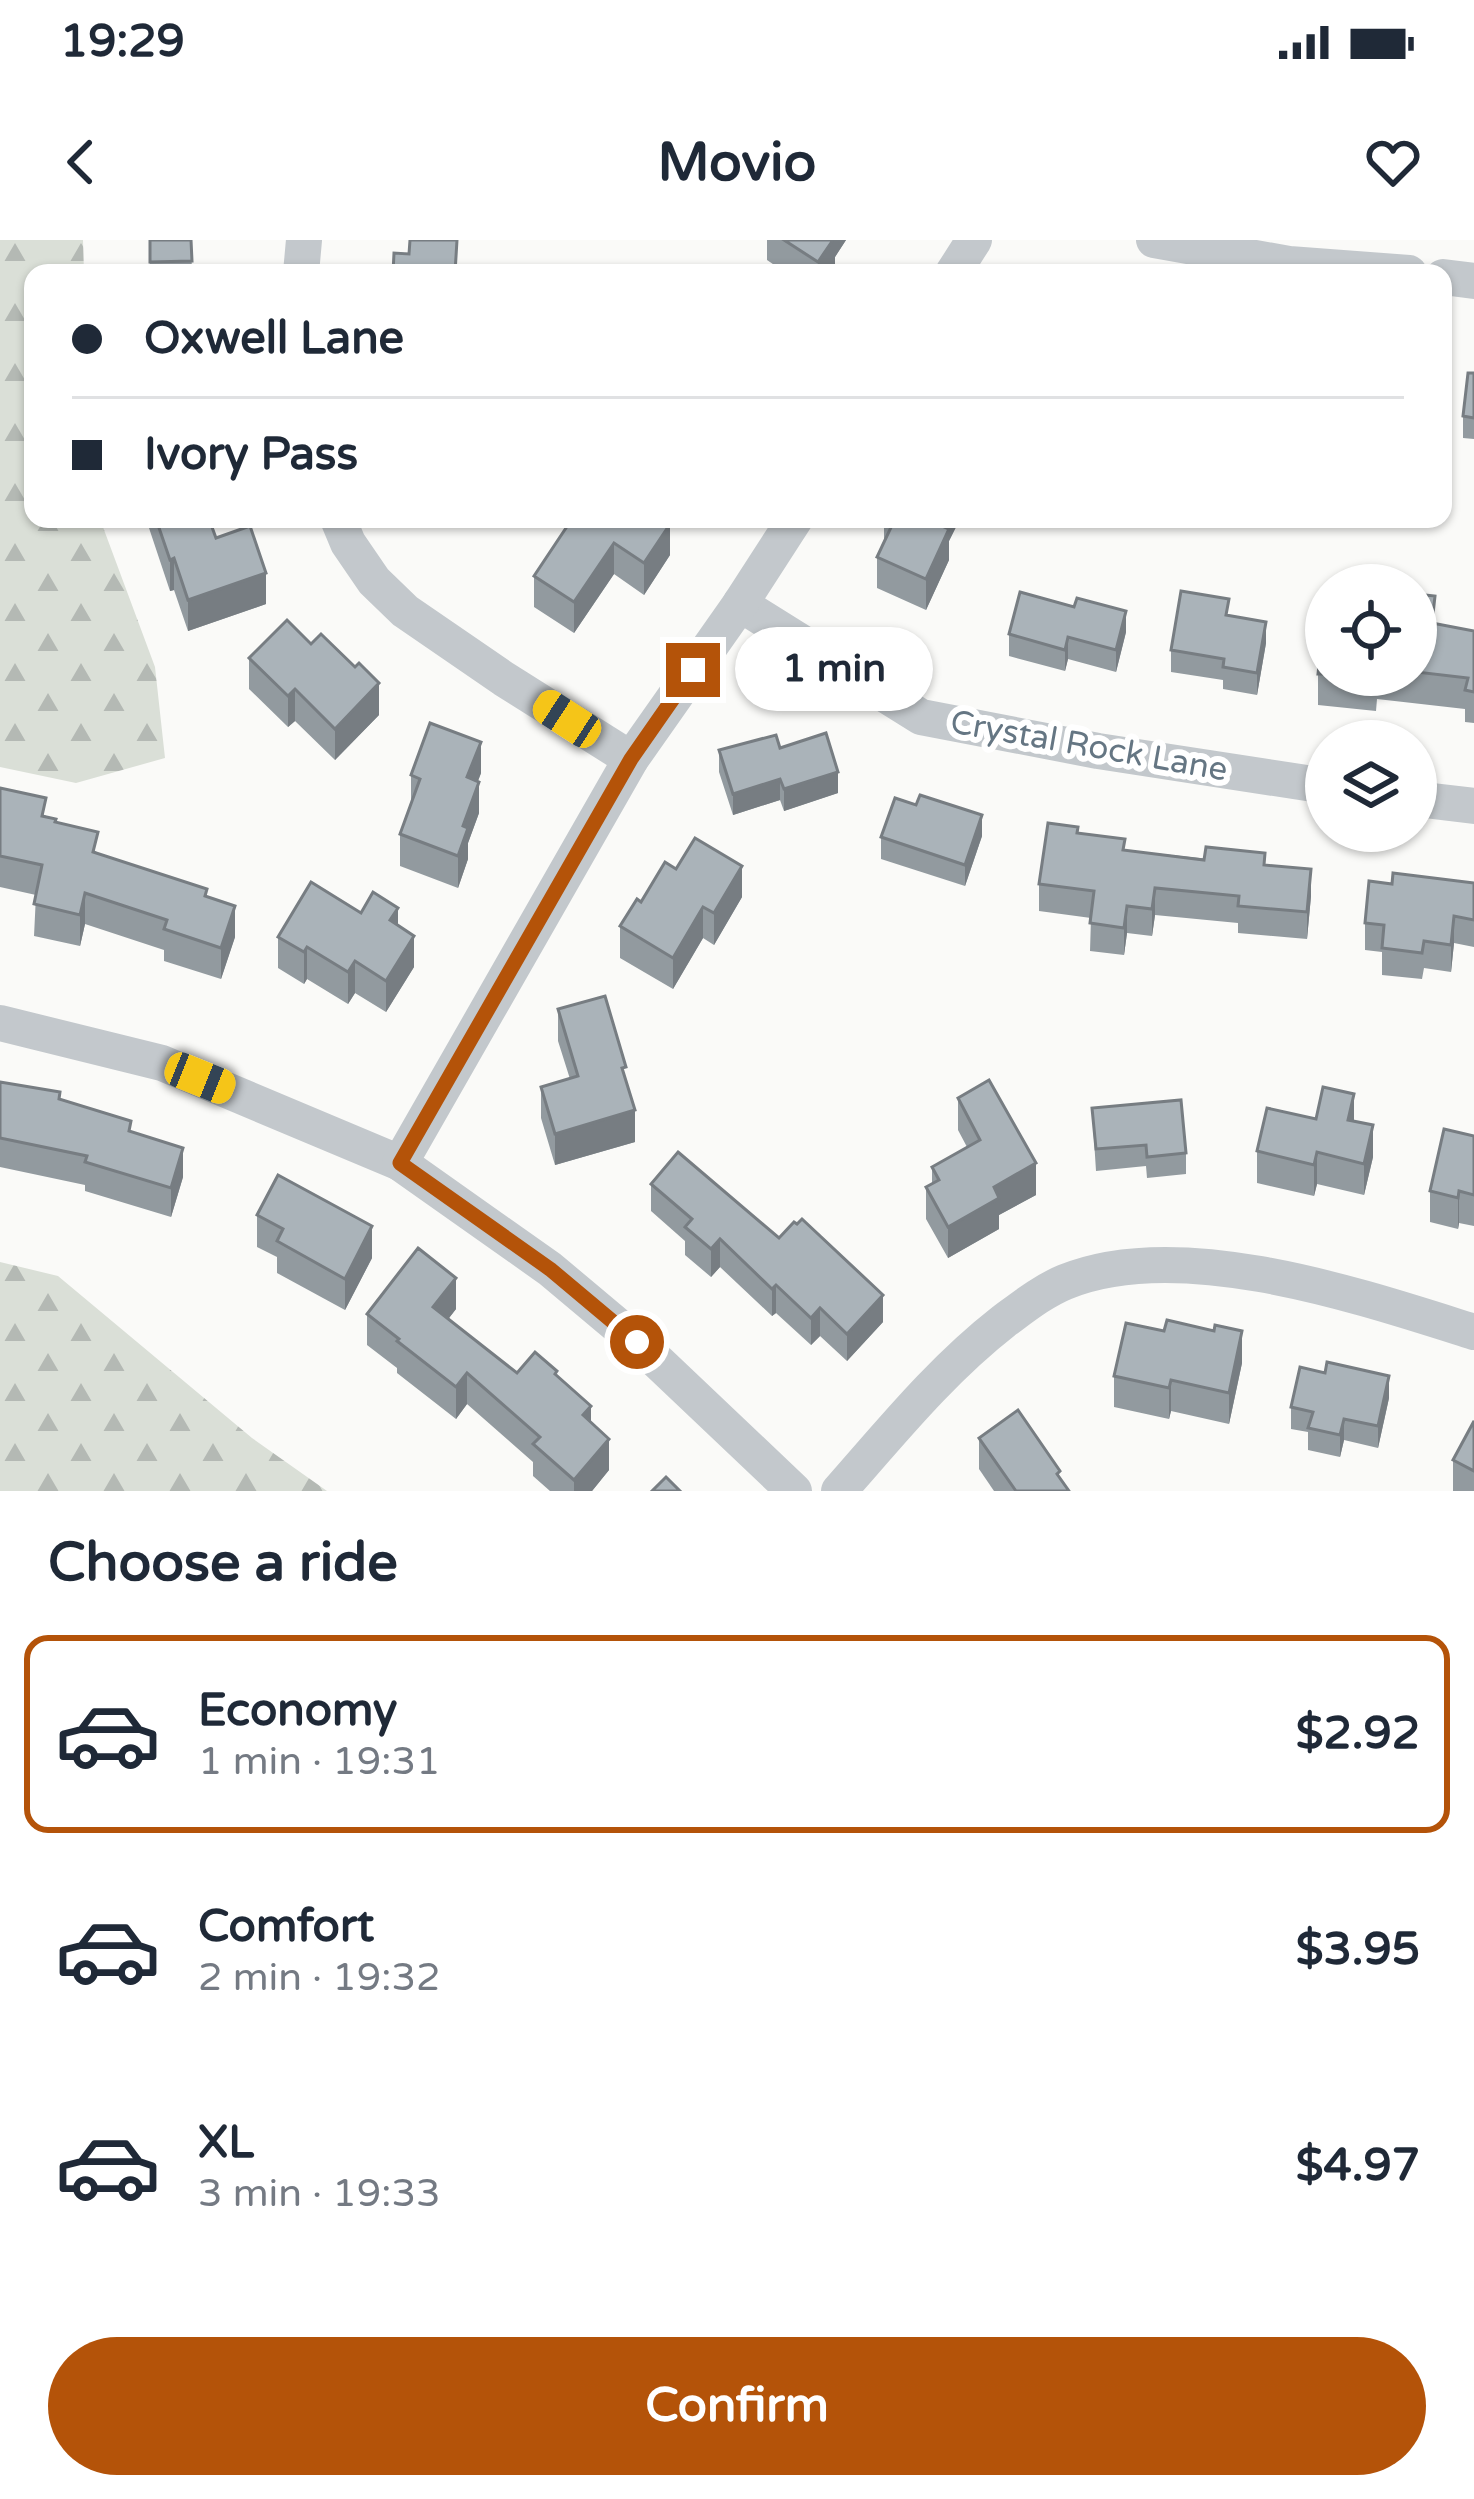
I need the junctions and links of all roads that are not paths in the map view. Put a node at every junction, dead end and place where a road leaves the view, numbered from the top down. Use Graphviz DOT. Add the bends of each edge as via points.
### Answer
graph roads {
  1 [pos="1154,240"];
  2 [pos="1366,254"];
  3 [pos="342,528"];
  4 [pos="789,528"];
  5 [pos="740,604"];
  6 [pos="631,759"];
  7 [pos="1305,783"];
  8 [pos="1437,802"];
  9 [pos="1474,806"];
  10 [pos="0,1023"];
  11 [pos="400,1163"];
  12 [pos="1474,1332"];
  13 [pos="794,1491"];
  14 [pos="839,1491"];
  1 -- 2 [label="street" via="1289,264"];
  3 -- 6 [label="street" via="374,581 406,611"];
  4 -- 5 [label="street"];
  5 -- 6 [label="street"];
  5 -- 7 [label="street, Crystal Rock Lane" via="921,717"];
  6 -- 11 [label="street"];
  8 -- 9 [label="street"];
  10 -- 11 [label="street" via="162,1063"];
  11 -- 13 [label="street" via="567,1283"];
  12 -- 14 [label="street" via="1263,1275 1180,1263 1122,1266 1065,1282 983,1337"];
}
